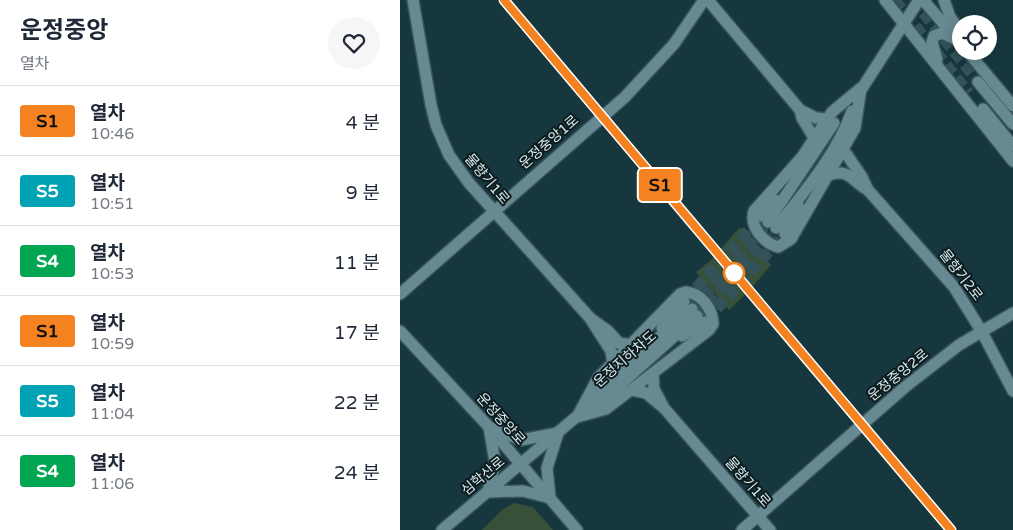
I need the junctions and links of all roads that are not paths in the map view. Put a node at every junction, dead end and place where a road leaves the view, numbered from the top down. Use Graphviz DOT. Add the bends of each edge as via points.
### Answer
graph roads {
  1 [pos="413,0"];
  2 [pos="704,0"];
  3 [pos="708,0"];
  4 [pos="885,0"];
  5 [pos="919,0"];
  6 [pos="923,0"];
  7 [pos="944,0"];
  8 [pos="952,21"];
  9 [pos="904,23"];
  10 [pos="952,31"];
  11 [pos="952,36"];
  12 [pos="974,60"];
  13 [pos="985,60"];
  14 [pos="940,67"];
  15 [pos="978,82"];
  16 [pos="860,89"];
  17 [pos="968,93"];
  18 [pos="1012,105"];
  19 [pos="800,110"];
  20 [pos="827,119"];
  21 [pos="1013,124"];
  22 [pos="814,138"];
  23 [pos="1013,146"];
  24 [pos="842,149"];
  25 [pos="1013,161"];
  26 [pos="828,174"];
  27 [pos="868,190"];
  28 [pos="493,210"];
  29 [pos="400,294"];
  30 [pos="1013,313"];
  31 [pos="590,318"];
  32 [pos="400,331"];
  33 [pos="982,332"];
  34 [pos="631,345"];
  35 [pos="613,364"];
  36 [pos="653,374"];
  37 [pos="632,390"];
  38 [pos="1013,390"];
  39 [pos="588,407"];
  40 [pos="664,408"];
  41 [pos="578,417"];
  42 [pos="489,428"];
  43 [pos="558,433"];
  44 [pos="521,464"];
  45 [pos="488,492"];
  46 [pos="550,498"];
  47 [pos="758,516"];
  48 [pos="442,530"];
  49 [pos="577,530"];
  50 [pos="742,530"];
  51 [pos="770,530"];
  1 -- 28 [label="street, 물향기1로" via="430,105 441,139 458,170"];
  2 -- 28 [label="street, 운정중앙1로" via="674,44 625,97"];
  3 -- 19 [label="street"];
  4 -- 9 [label="street"];
  5 -- 9 [label="street"];
  6 -- 10 [label="street"];
  7 -- 8 [label="street"];
  9 -- 14 [label="street"];
  9 -- 16 [label="street"];
  11 -- 14 [label="street" via="942,33 934,36 934,54"];
  12 -- 18 [label="street"];
  13 -- 18 [label="street"];
  14 -- 25 [label="street"];
  15 -- 21 [label="street"];
  16 -- 16 [label="street" via="838,116 772,225 813,180 848,124"];
  16 -- 20 [label="street"];
  16 -- 24 [label="street" via="855,128"];
  17 -- 23 [label="street"];
  19 -- 20 [label="street" via="816,118"];
  19 -- 22 [label="street"];
  20 -- 22 [label="street"];
  22 -- 26 [label="street" via="802,157 754,211 754,228 770,245 778,247 791,239"];
  24 -- 26 [label="street"];
  24 -- 27 [label="street"];
  26 -- 27 [label="street" via="843,172"];
  27 -- 33 [label="street, 물향기2로" via="954,287"];
  28 -- 29 [label="street, 운정중앙1로"];
  28 -- 31 [label="street, 물향기1로"];
  30 -- 33 [label="street, 운정중앙2로"];
  31 -- 34 [label="street" via="619,343"];
  31 -- 35 [label="street" via="611,351"];
  32 -- 42 [label="street, 운정중앙로"];
  33 -- 38 [label="street, 물향기2로"];
  33 -- 47 [label="street, 운정중앙2로" via="905,387"];
  34 -- 35 [label="street"];
  34 -- 36 [label="street" via="680,294 693,293 711,311 713,324 709,330"];
  35 -- 41 [label="street" via="598,378"];
  36 -- 37 [label="street"];
  36 -- 40 [label="street" via="654,389"];
  37 -- 40 [label="street" via="646,393"];
  37 -- 41 [label="street" via="606,409"];
  39 -- 39 [label="street, 운정지하차도" via="605,384 694,312 611,393"];
  39 -- 41 [label="street, 심학산로"];
  40 -- 47 [label="street, 물향기1로"];
  41 -- 43 [label="street, 심학산로"];
  42 -- 43 [label="street" via="521,440"];
  42 -- 44 [label="street, 운정중앙로"];
  42 -- 45 [label="street" via="495,462"];
  43 -- 44 [label="street, 심학산로"];
  43 -- 46 [label="street" via="547,468"];
  44 -- 45 [label="street, 심학산로"];
  44 -- 46 [label="street, 운정중앙로"];
  45 -- 46 [label="street" via="523,491"];
  45 -- 48 [label="street, 심학산로"];
  46 -- 49 [label="street, 운정중앙로"];
  47 -- 50 [label="street, 운정중앙2로"];
  47 -- 51 [label="street, 물향기1로"];
}
